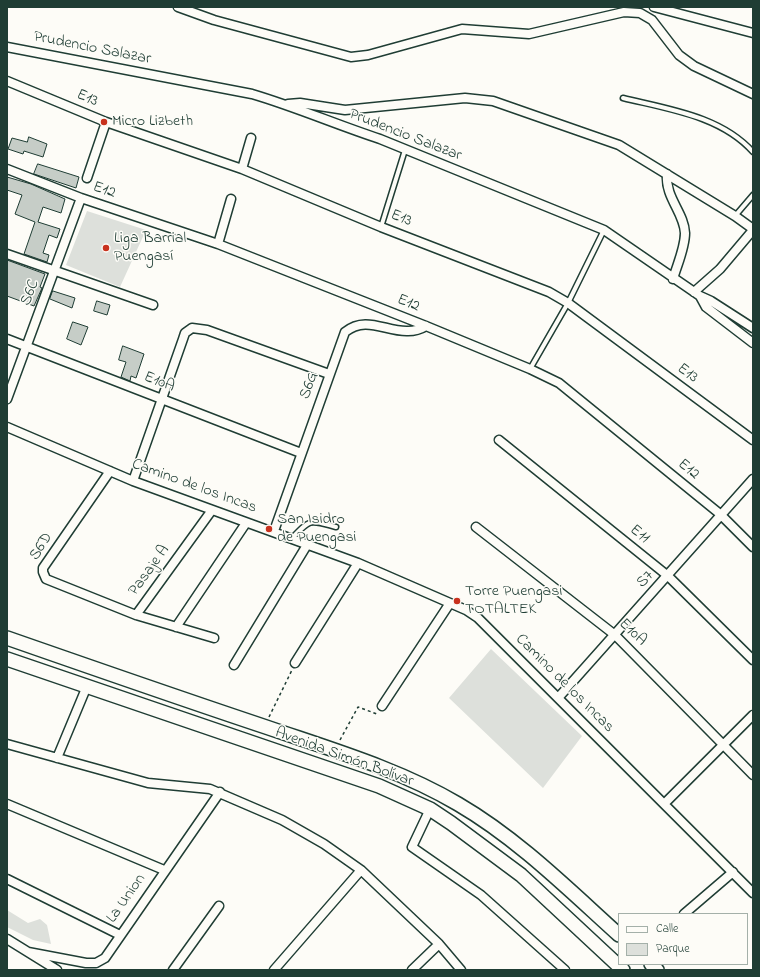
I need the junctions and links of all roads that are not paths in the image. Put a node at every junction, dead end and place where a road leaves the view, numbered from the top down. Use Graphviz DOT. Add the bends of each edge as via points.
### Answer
graph roads {
  1 [pos="178,7"];
  2 [pos="654,7"];
  3 [pos="627,9"];
  4 [pos="753,33"];
  5 [pos="7,47"];
  6 [pos="7,81"];
  7 [pos="753,94"];
  8 [pos="623,98"];
  9 [pos="285,104"];
  10 [pos="106,122"];
  11 [pos="251,138"];
  12 [pos="405,150"];
  13 [pos="753,152"];
  14 [pos="7,168"];
  15 [pos="242,169"];
  16 [pos="667,174"];
  17 [pos="87,178"];
  18 [pos="753,194"];
  19 [pos="81,198"];
  20 [pos="232,199"];
  21 [pos="735,216"];
  22 [pos="381,226"];
  23 [pos="604,230"];
  24 [pos="753,230"];
  25 [pos="218,244"];
  26 [pos="7,254"];
  27 [pos="55,271"];
  28 [pos="673,279"];
  29 [pos="697,294"];
  30 [pos="568,303"];
  31 [pos="153,305"];
  32 [pos="426,326"];
  33 [pos="753,328"];
  34 [pos="7,339"];
  35 [pos="753,343"];
  36 [pos="26,346"];
  37 [pos="530,369"];
  38 [pos="329,374"];
  39 [pos="7,399"];
  40 [pos="162,399"];
  41 [pos="7,427"];
  42 [pos="499,440"];
  43 [pos="753,440"];
  44 [pos="301,453"];
  45 [pos="110,471"];
  46 [pos="753,479"];
  47 [pos="133,481"];
  48 [pos="212,510"];
  49 [pos="720,514"];
  50 [pos="246,523"];
  51 [pos="336,527"];
  52 [pos="476,527"];
  53 [pos="274,531"];
  54 [pos="292,538"];
  55 [pos="307,545"];
  56 [pos="753,547"];
  57 [pos="358,563"];
  58 [pos="668,576"];
  59 [pos="450,603"];
  60 [pos="136,614"];
  61 [pos="176,627"];
  62 [pos="615,635"];
  63 [pos="7,638"];
  64 [pos="214,638"];
  65 [pos="7,659"];
  66 [pos="753,660"];
  67 [pos="295,663"];
  68 [pos="234,665"];
  69 [pos="87,686"];
  70 [pos="558,698"];
  71 [pos="382,706"];
  72 [pos="753,715"];
  73 [pos="7,744"];
  74 [pos="722,745"];
  75 [pos="57,758"];
  76 [pos="753,775"];
  77 [pos="220,792"];
  78 [pos="7,804"];
  79 [pos="664,804"];
  80 [pos="430,809"];
  81 [pos="164,870"];
  82 [pos="361,870"];
  83 [pos="733,872"];
  84 [pos="7,879"];
  85 [pos="753,893"];
  86 [pos="219,906"];
  87 [pos="685,913"];
  88 [pos="120,934"];
  89 [pos="618,934"];
  90 [pos="7,939"];
  91 [pos="439,944"];
  92 [pos="28,952"];
  93 [pos="57,970"];
  94 [pos="173,970"];
  95 [pos="274,970"];
  96 [pos="412,970"];
  97 [pos="461,970"];
  98 [pos="565,970"];
  99 [pos="623,970"];
  1 -- 3 [label="street" via="214,20 351,57 368,55 462,29 529,34"];
  2 -- 4 [label="street"];
  3 -- 7 [label="street" via="652,20 679,55 694,66"];
  5 -- 9 [label="street, Prudencio Salazar" via="252,94"];
  6 -- 10 [label="street, E13"];
  8 -- 13 [label="lane" via="716,124 731,132"];
  9 -- 12 [label="street, Prudencio Salazar"];
  9 -- 16 [label="street" via="300,103 345,110 465,98 492,102 619,145"];
  10 -- 15 [label="street, E13"];
  10 -- 17 [label="street"];
  11 -- 15 [label="street"];
  12 -- 22 [label="lane"];
  12 -- 23 [label="street, Prudencio Salazar"];
  14 -- 19 [label="street, E12"];
  15 -- 22 [label="street, E13"];
  16 -- 21 [label="street"];
  16 -- 28 [label="street" via="668,191 685,232"];
  18 -- 21 [label="lane"];
  19 -- 25 [label="street, E12"];
  19 -- 27 [label="street, S6C"];
  20 -- 25 [label="street"];
  21 -- 24 [label="street"];
  22 -- 30 [label="street, E13" via="549,292"];
  23 -- 28 [label="street, Prudencio Salazar"];
  23 -- 30 [label="lane"];
  24 -- 29 [label="street"];
  25 -- 32 [label="street, E12"];
  26 -- 27 [label="street"];
  27 -- 31 [label="street"];
  27 -- 36 [label="street, S6C"];
  28 -- 29 [label="street, Prudencio Salazar"];
  29 -- 33 [label="street"];
  29 -- 35 [label="street, Prudencio Salazar" via="706,307"];
  30 -- 37 [label="lane"];
  30 -- 43 [label="street, E13"];
  32 -- 37 [label="street, E12"];
  32 -- 38 [label="street, S6G" via="405,331 366,323 352,326 342,338"];
  34 -- 36 [label="street, E10A"];
  36 -- 39 [label="street, S6C"];
  36 -- 40 [label="street, E10A"];
  37 -- 49 [label="street, E12" via="559,383"];
  38 -- 40 [label="street" via="192,328 186,333"];
  38 -- 44 [label="street, S6G"];
  40 -- 44 [label="street, E10A"];
  40 -- 47 [label="street"];
  41 -- 45 [label="street, Camino de los Incas"];
  42 -- 58 [label="street, E11"];
  44 -- 53 [label="street, S6G"];
  45 -- 47 [label="street, Camino de los Incas"];
  45 -- 60 [label="street, S6D" via="43,568 43,572 46,579"];
  46 -- 49 [label="street, S7"];
  47 -- 48 [label="street, Camino de los Incas"];
  48 -- 50 [label="street, Camino de los Incas"];
  48 -- 60 [label="street, Pasaje A"];
  49 -- 56 [label="street, E12"];
  49 -- 58 [label="street, S7"];
  50 -- 53 [label="street, Camino de los Incas"];
  50 -- 61 [label="street"];
  51 -- 54 [label="lane" via="313,521 306,524"];
  52 -- 62 [label="street, E10A"];
  53 -- 54 [label="street, Camino de los Incas"];
  54 -- 55 [label="street, Camino de los Incas"];
  55 -- 57 [label="street, Camino de los Incas"];
  55 -- 68 [label="street"];
  57 -- 59 [label="street, Camino de los Incas"];
  57 -- 67 [label="street"];
  58 -- 62 [label="street, S7"];
  58 -- 66 [label="street, E11"];
  59 -- 70 [label="street, Camino de los Incas" via="478,618"];
  59 -- 71 [label="street"];
  60 -- 61 [label="street, Pasaje A"];
  61 -- 64 [label="street, Pasaje A"];
  62 -- 70 [label="street, S7"];
  62 -- 74 [label="street, E10A"];
  63 -- 89 [label="highway, Avenida Simón Bolívar" via="335,750 423,785 458,804 503,834 543,866"];
  65 -- 69 [label="highway, Avenida Simón Bolívar"];
  69 -- 75 [label="street"];
  69 -- 80 [label="highway, Avenida Simón Bolívar" via="379,786"];
  70 -- 79 [label="street, Camino de los Incas"];
  72 -- 74 [label="street"];
  73 -- 75 [label="street"];
  74 -- 76 [label="street, E10A"];
  74 -- 79 [label="street"];
  75 -- 77 [label="street" via="148,784 201,787"];
  77 -- 81 [label="street, La Union"];
  77 -- 82 [label="street" via="282,820 324,844"];
  78 -- 81 [label="street"];
  79 -- 83 [label="street, Camino de los Incas"];
  80 -- 98 [label="street" via="412,847 481,895"];
  80 -- 99 [label="highway, Avenida Simón Bolívar" via="521,875"];
  81 -- 88 [label="street, La Union"];
  82 -- 91 [label="street"];
  82 -- 95 [label="street"];
  83 -- 85 [label="street, Camino de los Incas"];
  83 -- 87 [label="street"];
  84 -- 88 [label="street"];
  86 -- 94 [label="street"];
  88 -- 92 [label="street, La Union" via="105,958 96,963"];
  90 -- 92 [label="street"];
  91 -- 96 [label="street"];
  91 -- 97 [label="street"];
  92 -- 93 [label="street"];
}
